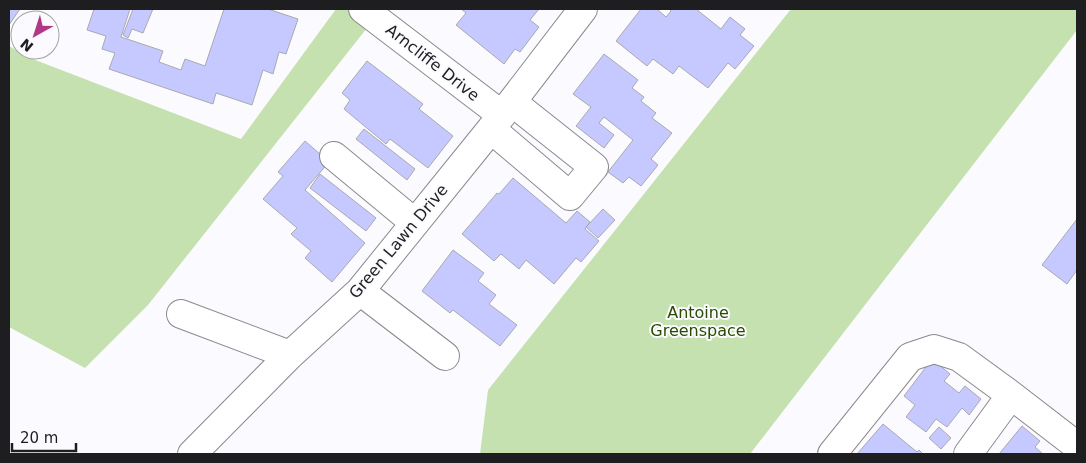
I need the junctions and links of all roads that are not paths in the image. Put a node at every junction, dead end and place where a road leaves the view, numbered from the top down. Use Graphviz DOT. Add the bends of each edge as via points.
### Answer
graph roads {
  1 [pos="363,9"];
  2 [pos="583,9"];
  3 [pos="501,115"];
  4 [pos="334,156"];
  5 [pos="415,223"];
  6 [pos="360,291"];
  7 [pos="181,314"];
  8 [pos="290,355"];
  9 [pos="445,356"];
  10 [pos="1011,395"];
  11 [pos="1077,446"];
  12 [pos="192,454"];
  13 [pos="832,454"];
  14 [pos="968,454"];
  1 -- 3 [label="street, Arncliffe Drive"];
  2 -- 3 [label="street, Green Lawn Drive"];
  3 -- 5 [label="street, Green Lawn Drive"];
  4 -- 5 [label="street"];
  5 -- 6 [label="street, Green Lawn Drive"];
  6 -- 8 [label="street, Green Lawn Drive"];
  6 -- 9 [label="street"];
  7 -- 8 [label="street"];
  8 -- 12 [label="street, Green Lawn Drive"];
  10 -- 11 [label="street"];
  10 -- 13 [label="street" via="959,357 934,349 910,357"];
  10 -- 14 [label="street"];
}
